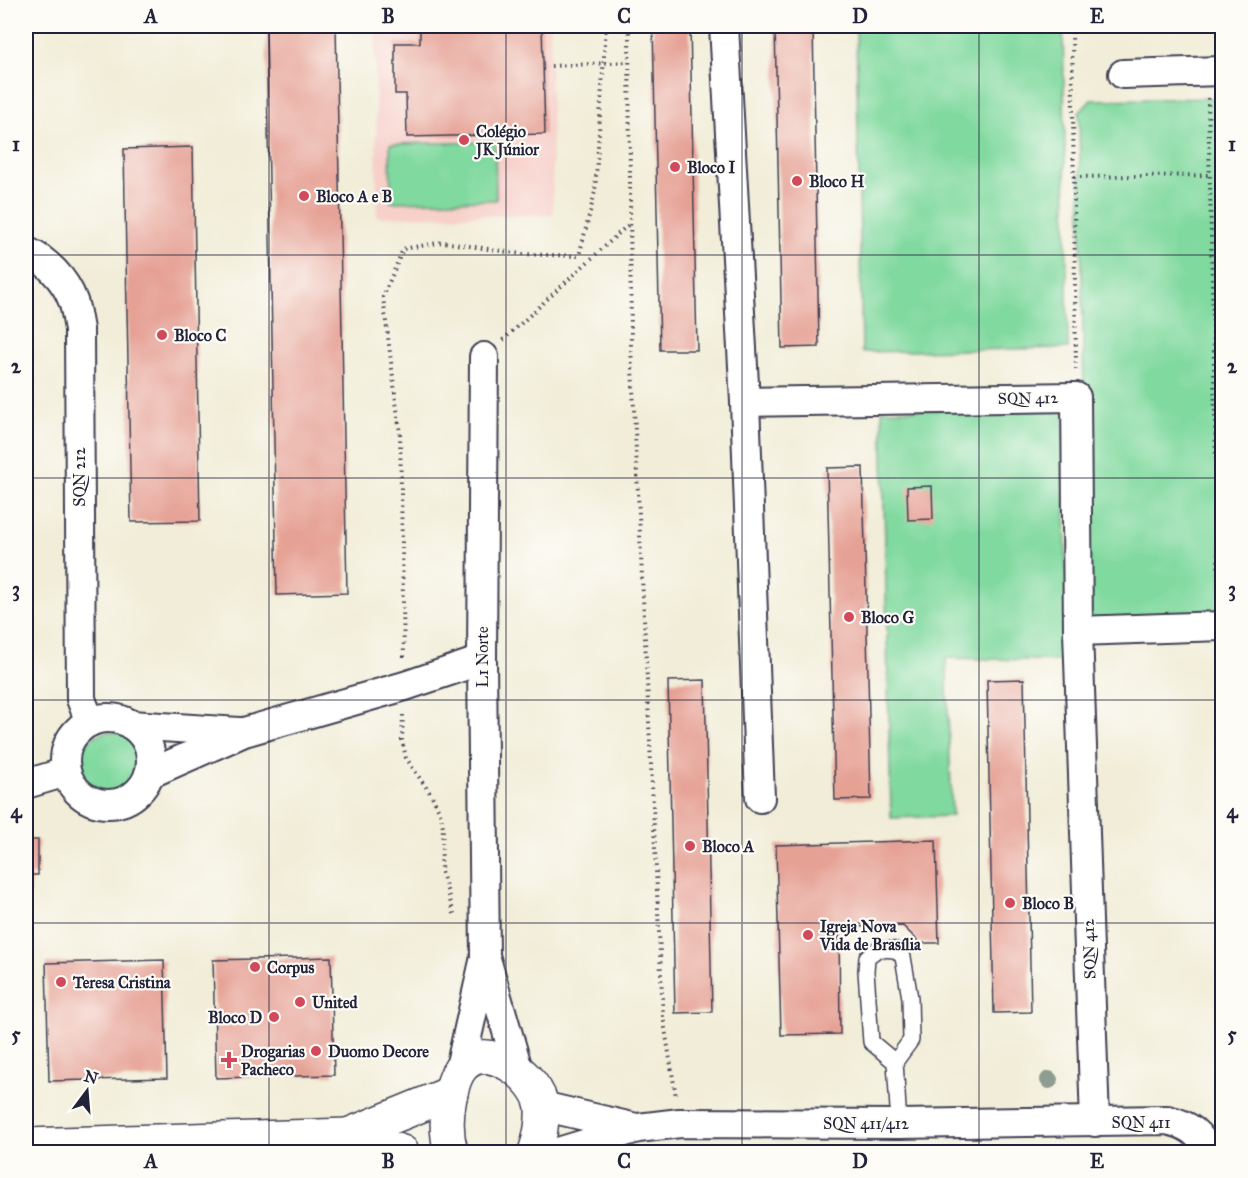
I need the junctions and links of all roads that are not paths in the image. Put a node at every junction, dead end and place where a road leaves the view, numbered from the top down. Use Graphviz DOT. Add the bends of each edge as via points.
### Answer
graph roads {
  1 [pos="724,26"];
  2 [pos="1215,71"];
  3 [pos="1123,74"];
  4 [pos="26,251"];
  5 [pos="484,357"];
  6 [pos="745,402"];
  7 [pos="1221,626"];
  8 [pos="1078,631"];
  9 [pos="482,660"];
  10 [pos="90,722"];
  11 [pos="131,725"];
  12 [pos="244,732"];
  13 [pos="66,772"];
  14 [pos="149,774"];
  15 [pos="26,784"];
  16 [pos="760,798"];
  17 [pos="485,957"];
  18 [pos="895,1062"];
  19 [pos="518,1070"];
  20 [pos="456,1081"];
  21 [pos="542,1106"];
  22 [pos="1095,1122"];
  23 [pos="899,1124"];
  24 [pos="638,1128"];
  25 [pos="348,1135"];
  26 [pos="26,1145"];
  27 [pos="402,1152"];
  28 [pos="450,1152"];
  29 [pos="535,1152"];
  30 [pos="558,1152"];
  31 [pos="1208,1152"];
  1 -- 6 [label="street"];
  2 -- 3 [label="street"];
  4 -- 10 [label="street, SQN 212" via="38,256 59,276 73,301 79,329 81,699"];
  5 -- 9 [label="street, L1 Norte"];
  6 -- 8 [label="street, SQN 412" via="1076,397"];
  6 -- 16 [label="street"];
  7 -- 8 [label="street"];
  8 -- 22 [label="street, SQN 412"];
  9 -- 12 [label="street"];
  9 -- 17 [label="street, L1 Norte"];
  10 -- 11 [label="street" via="103,718"];
  10 -- 13 [label="street" via="67,748"];
  11 -- 12 [label="street"];
  11 -- 14 [label="street" via="148,746"];
  12 -- 14 [label="street"];
  13 -- 14 [label="street" via="81,796 108,805 134,796"];
  13 -- 15 [label="street"];
  17 -- 19 [label="street, L1 Norte"];
  17 -- 20 [label="street, L1 Norte"];
  18 -- 18 [label="lane" via="910,1040 910,998 903,957 896,950 878,949 867,957 871,1042"];
  18 -- 23 [label="lane"];
  19 -- 20 [label="street" via="497,1059 480,1057 468,1061"];
  19 -- 21 [label="street" via="537,1091"];
  20 -- 25 [label="street"];
  20 -- 28 [label="street" via="447,1113"];
  21 -- 24 [label="street, SQN 411/412"];
  21 -- 29 [label="street"];
  22 -- 23 [label="street, SQN 411/412"];
  22 -- 31 [label="street, SQN 411" via="1181,1123 1193,1130"];
  23 -- 24 [label="street, SQN 411/412" via="680,1123"];
  24 -- 30 [label="street, SQN 411/412"];
  25 -- 26 [label="street"];
  25 -- 27 [label="street"];
}
